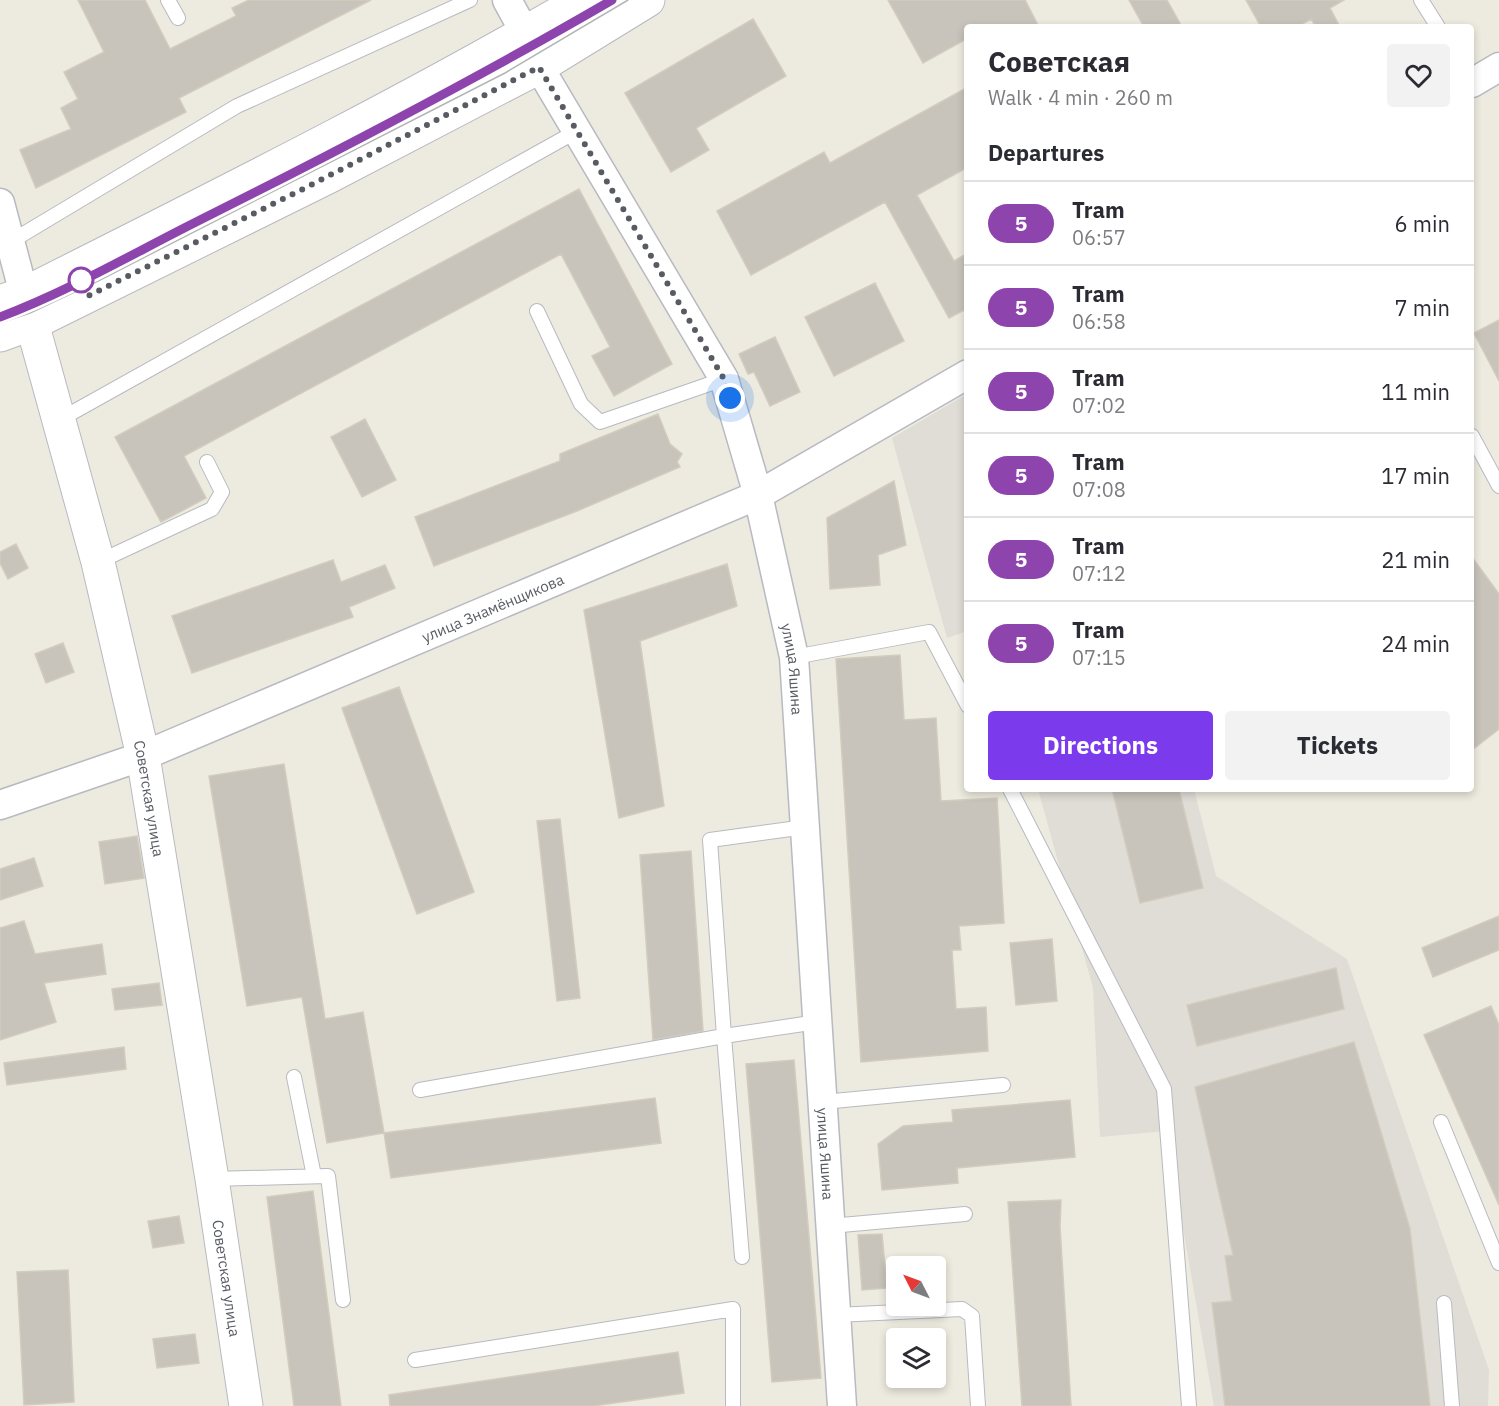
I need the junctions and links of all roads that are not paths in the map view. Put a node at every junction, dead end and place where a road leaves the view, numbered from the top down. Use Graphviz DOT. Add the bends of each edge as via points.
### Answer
graph roads {
  1 [pos="168,0"];
  2 [pos="470,0"];
  3 [pos="507,0"];
  4 [pos="582,0"];
  5 [pos="648,0"];
  6 [pos="1421,0"];
  7 [pos="178,18"];
  8 [pos="1436,24"];
  9 [pos="525,33"];
  10 [pos="539,67"];
  11 [pos="1499,67"];
  12 [pos="1474,81"];
  13 [pos="577,131"];
  14 [pos="0,203"];
  15 [pos="10,242"];
  16 [pos="19,306"];
  17 [pos="537,311"];
  18 [pos="0,335"];
  19 [pos="964,376"];
  20 [pos="724,379"];
  21 [pos="59,420"];
  22 [pos="1474,440"];
  23 [pos="207,462"];
  24 [pos="1499,486"];
  25 [pos="758,495"];
  26 [pos="98,562"];
  27 [pos="794,657"];
  28 [pos="964,698"];
  29 [pos="143,756"];
  30 [pos="1012,792"];
  31 [pos="0,805"];
  32 [pos="805,827"];
  33 [pos="817,1022"];
  34 [pos="724,1036"];
  35 [pos="294,1077"];
  36 [pos="1003,1085"];
  37 [pos="420,1090"];
  38 [pos="823,1102"];
  39 [pos="1441,1122"];
  40 [pos="314,1176"];
  41 [pos="212,1179"];
  42 [pos="965,1214"];
  43 [pos="831,1226"];
  44 [pos="742,1257"];
  45 [pos="1499,1263"];
  46 [pos="343,1300"];
  47 [pos="1444,1304"];
  48 [pos="836,1315"];
  49 [pos="415,1360"];
  50 [pos="246,1406"];
  51 [pos="733,1406"];
  52 [pos="842,1406"];
  53 [pos="978,1406"];
  54 [pos="1189,1406"];
  55 [pos="1452,1406"];
  1 -- 7 [label="lane"];
  2 -- 15 [label="lane" via="237,106"];
  3 -- 9 [label="street, улица Яшина"];
  4 -- 9 [label="street"];
  5 -- 10 [label="street"];
  6 -- 8 [label="lane"];
  9 -- 10 [label="street, улица Яшина" via="537,44"];
  9 -- 16 [label="street"];
  10 -- 13 [label="street, улица Яшина"];
  10 -- 16 [label="street" via="318,182"];
  11 -- 12 [label="street"];
  13 -- 20 [label="street, улица Яшина"];
  13 -- 21 [label="lane"];
  14 -- 15 [label="street, Советская улица"];
  15 -- 16 [label="street, Советская улица"];
  16 -- 18 [label="street"];
  16 -- 21 [label="street, Советская улица"];
  17 -- 20 [label="lane" via="581,404 600,422"];
  19 -- 25 [label="street, улица Знамёнщикова"];
  20 -- 25 [label="street, улица Яшина"];
  21 -- 26 [label="street, Советская улица"];
  22 -- 24 [label="lane"];
  23 -- 26 [label="lane" via="222,492 212,509"];
  25 -- 27 [label="street, улица Яшина"];
  25 -- 29 [label="street, улица Знамёнщикова"];
  26 -- 29 [label="street, Советская улица"];
  27 -- 28 [label="lane" via="929,632"];
  27 -- 32 [label="street, улица Яшина"];
  29 -- 31 [label="street, улица Знамёнщикова"];
  29 -- 41 [label="street, Советская улица"];
  30 -- 54 [label="lane" via="1164,1089"];
  32 -- 33 [label="street, улица Яшина"];
  32 -- 34 [label="lane" via="710,840"];
  33 -- 34 [label="lane"];
  33 -- 38 [label="street, улица Яшина"];
  34 -- 37 [label="lane"];
  34 -- 44 [label="lane"];
  35 -- 40 [label="lane"];
  36 -- 38 [label="lane"];
  38 -- 43 [label="street, улица Яшина"];
  39 -- 45 [label="lane"];
  40 -- 41 [label="lane"];
  40 -- 46 [label="lane" via="328,1176"];
  41 -- 50 [label="street, Советская улица"];
  42 -- 43 [label="lane"];
  43 -- 48 [label="street, улица Яшина"];
  47 -- 55 [label="lane"];
  48 -- 52 [label="street, улица Яшина"];
  48 -- 53 [label="lane" via="962,1309 968,1312 972,1316"];
  49 -- 51 [label="lane" via="733,1309"];
}
